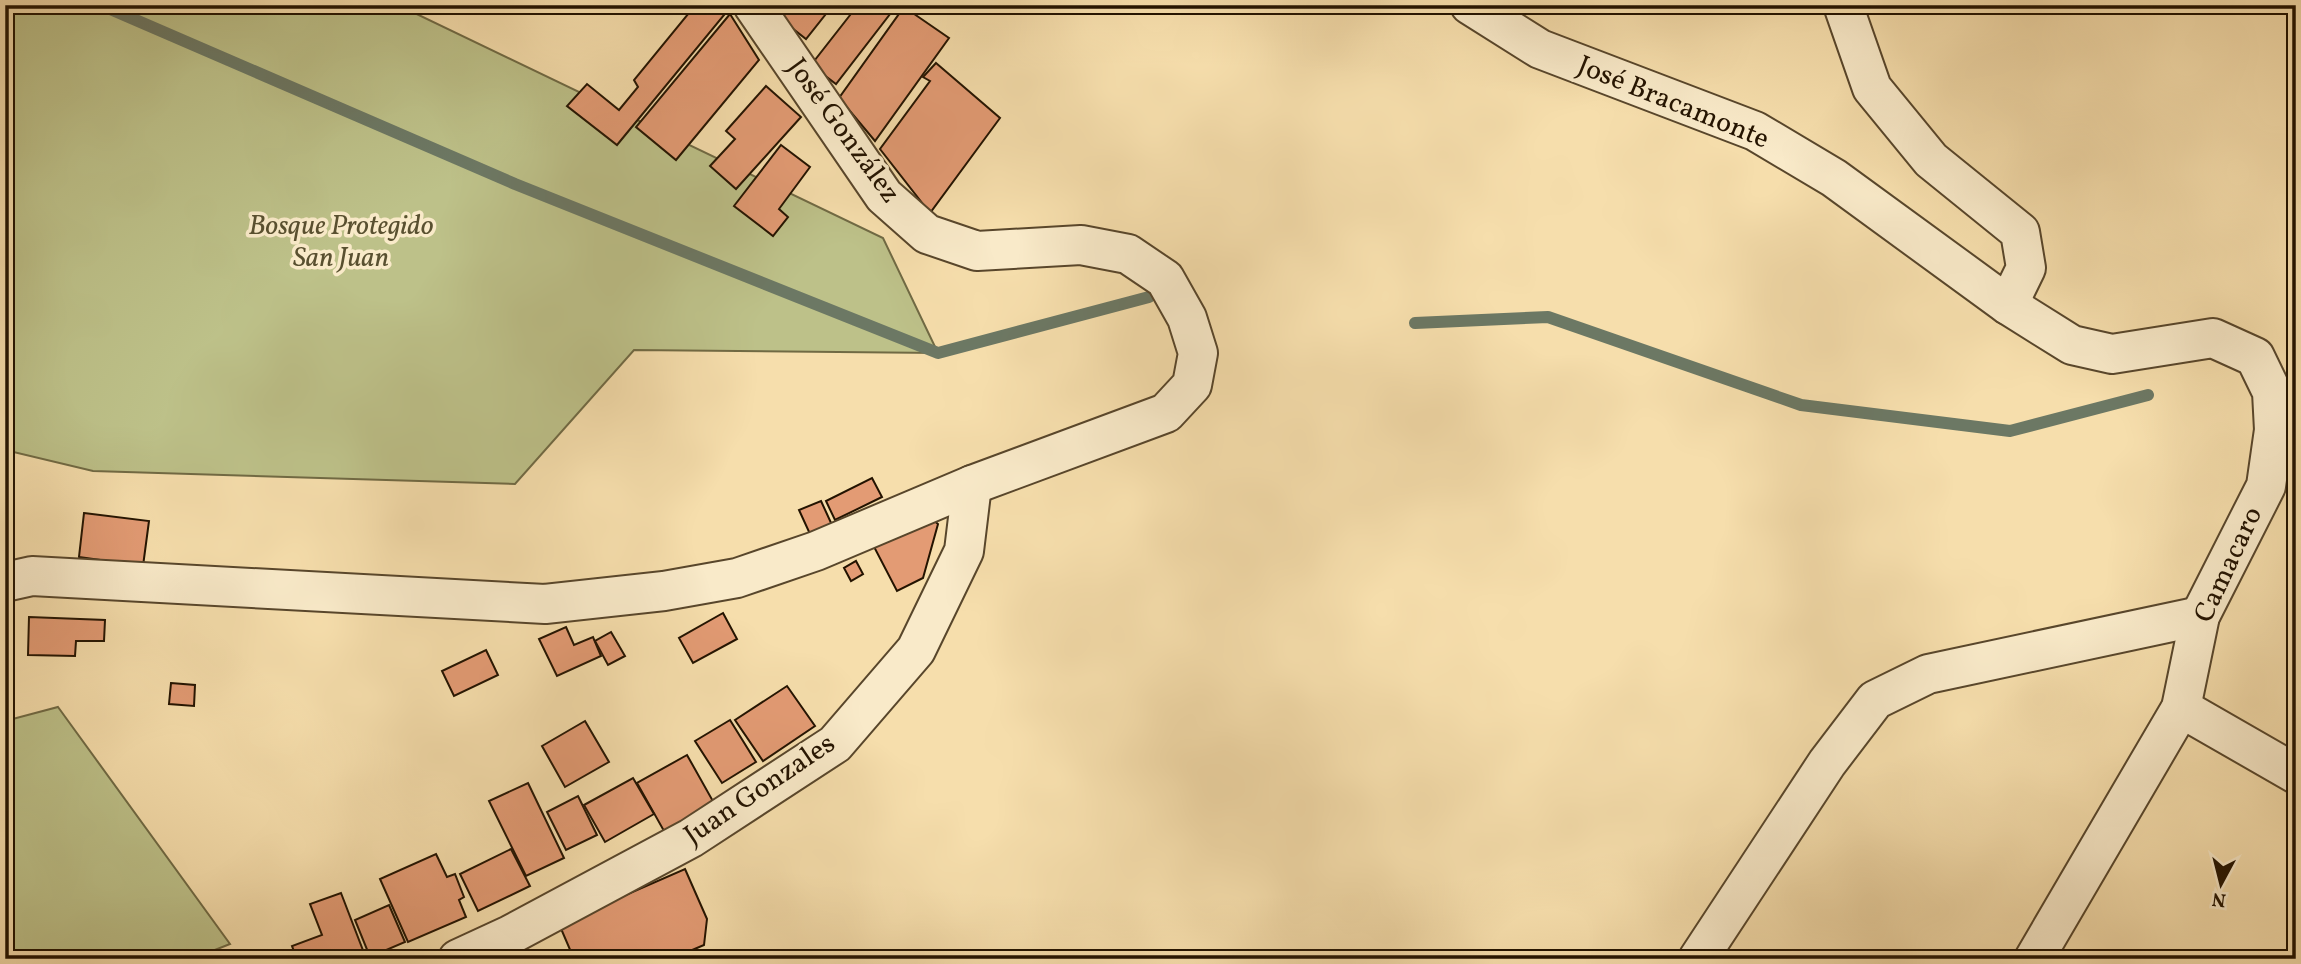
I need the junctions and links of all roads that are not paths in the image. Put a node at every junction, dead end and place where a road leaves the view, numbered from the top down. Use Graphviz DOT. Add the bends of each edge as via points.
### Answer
graph roads {
  1 [pos="753,5"];
  2 [pos="1470,5"];
  3 [pos="1843,5"];
  4 [pos="2008,305"];
  5 [pos="972,485"];
  6 [pos="5,582"];
  7 [pos="2200,616"];
  8 [pos="2182,708"];
  9 [pos="2296,774"];
  10 [pos="458,959"];
  11 [pos="1698,959"];
  12 [pos="2034,959"];
  1 -- 5 [label="street, José González" via="884,196 927,234 976,251 1081,245 1128,254 1165,279 1187,318 1198,353 1192,386 1166,414"];
  2 -- 4 [label="street, José Bracamonte" via="1540,49 1755,131 1835,178"];
  3 -- 4 [label="street" via="1871,88 1931,160 2020,232 2026,268"];
  4 -- 7 [label="street, Camacaro" via="2072,345 2112,354 2213,338 2255,357 2272,392 2274,429 2266,486"];
  5 -- 6 [label="street, José González" via="816,551 737,578 545,604 32,576"];
  5 -- 10 [label="street, Juan Gonzales" via="964,551 916,650 835,744 691,838"];
  7 -- 8 [label="street, Camacaro"];
  7 -- 11 [label="street" via="1928,674 1875,699 1827,763"];
  8 -- 9 [label="street"];
  8 -- 12 [label="street, Camacaro"];
}
